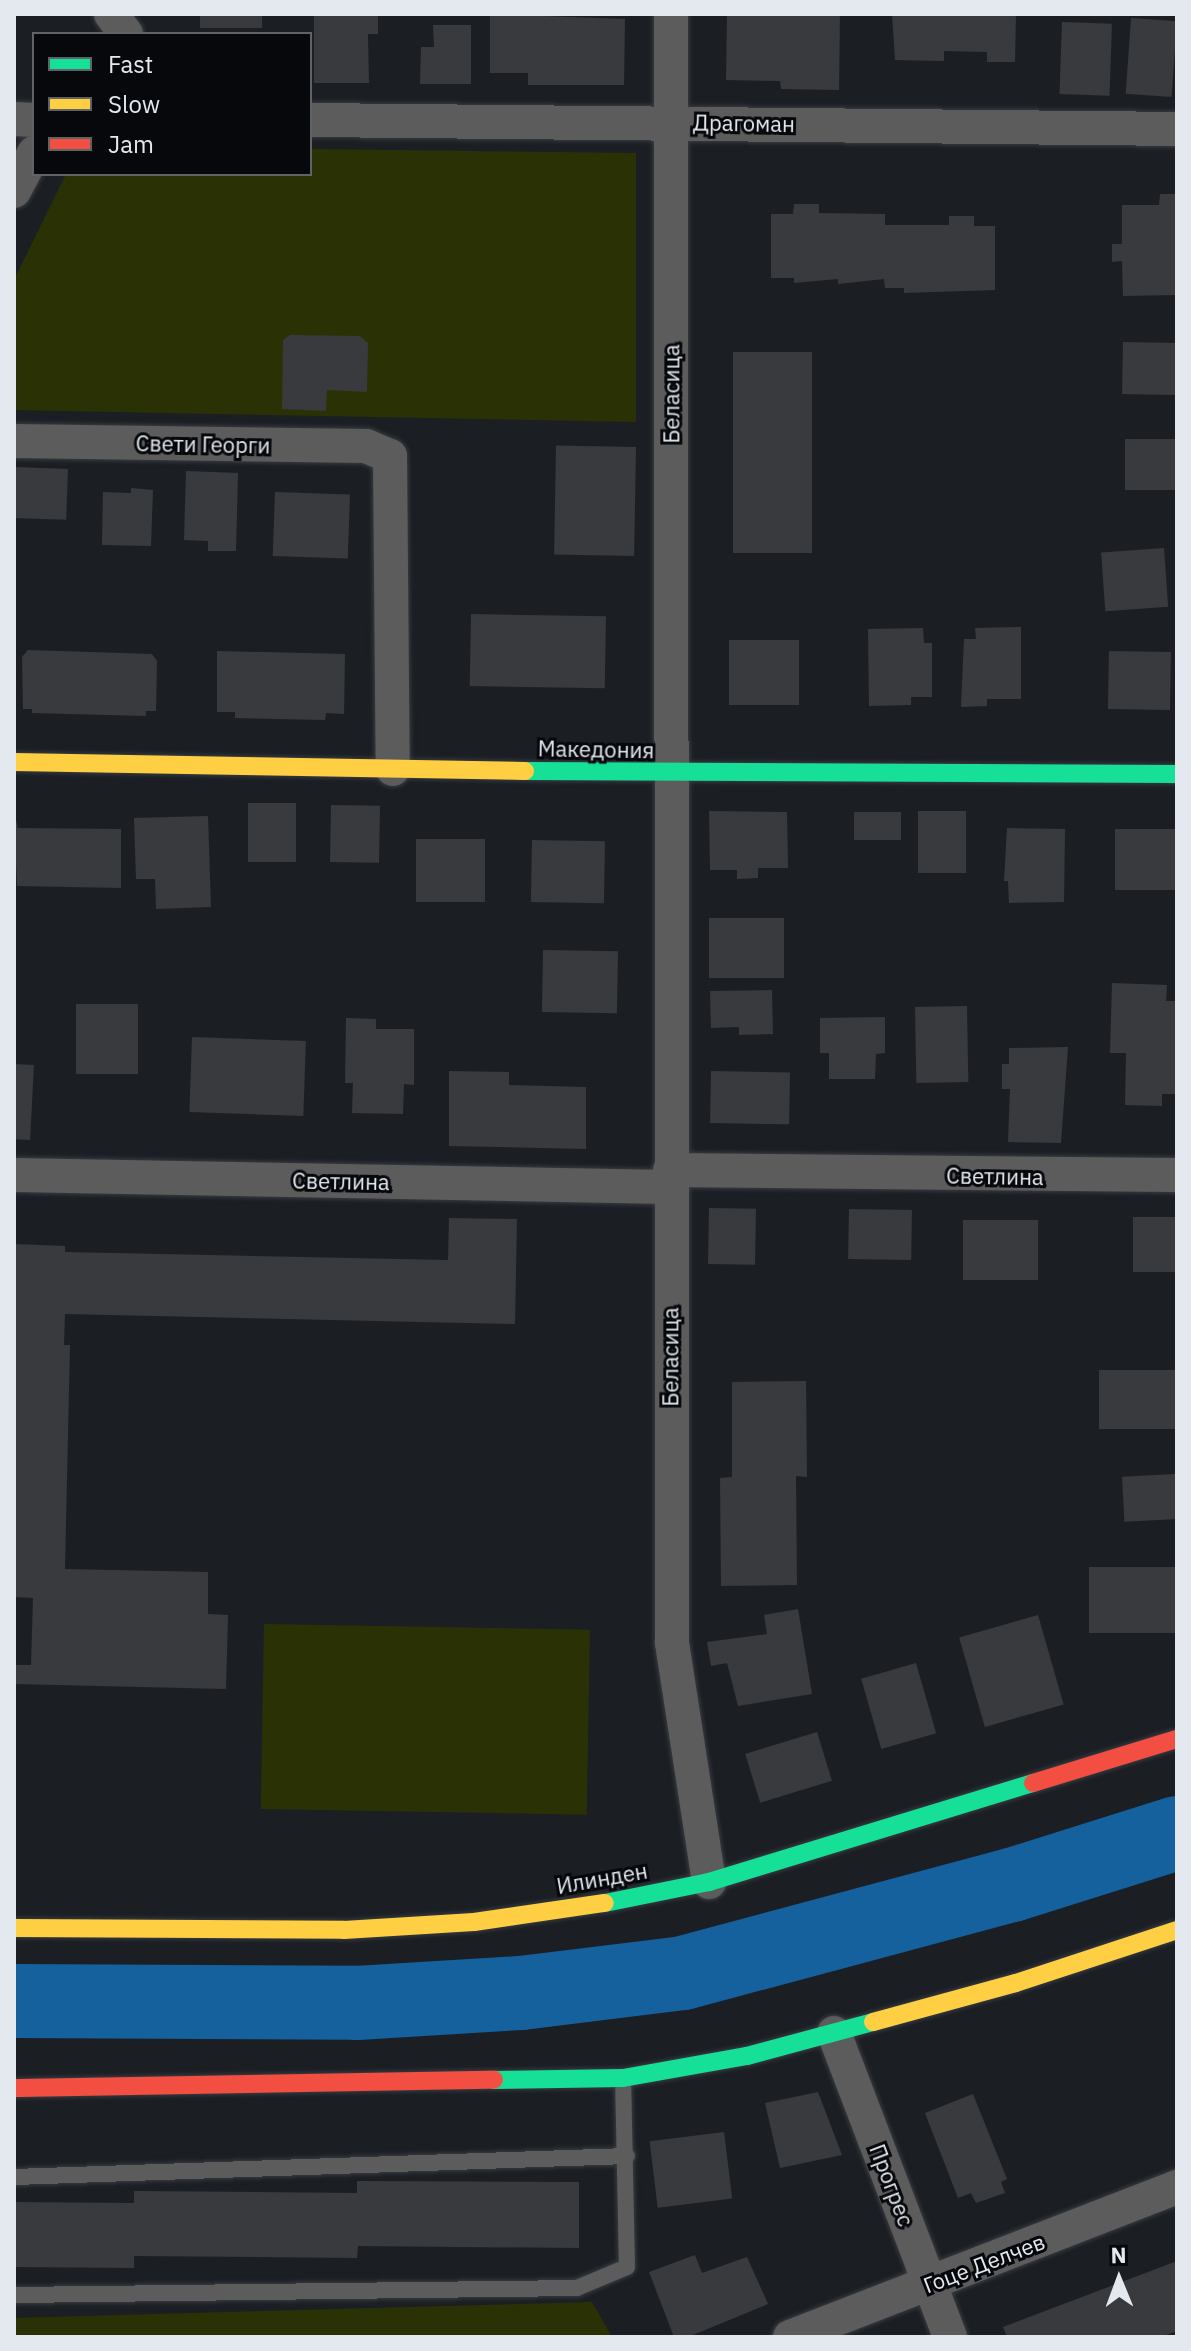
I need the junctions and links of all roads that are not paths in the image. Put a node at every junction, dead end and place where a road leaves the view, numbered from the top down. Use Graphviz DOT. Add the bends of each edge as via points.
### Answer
graph roads {
  1 [pos="111,14"];
  2 [pos="671,14"];
  3 [pos="124,32"];
  4 [pos="312,120"];
  5 [pos="671,122"];
  6 [pos="1177,129"];
  7 [pos="32,157"];
  8 [pos="14,191"];
  9 [pos="14,441"];
  10 [pos="14,762"];
  11 [pos="393,769"];
  12 [pos="671,774"];
  13 [pos="1177,774"];
  14 [pos="14,1175"];
  15 [pos="1177,1175"];
  16 [pos="669,1178"];
  17 [pos="1177,1739"];
  18 [pos="709,1882"];
  19 [pos="14,1928"];
  20 [pos="1177,1930"];
  21 [pos="834,2033"];
  22 [pos="623,2078"];
  23 [pos="14,2088"];
  24 [pos="627,2156"];
  25 [pos="14,2177"];
  26 [pos="1177,2187"];
  27 [pos="930,2284"];
  28 [pos="14,2295"];
  29 [pos="790,2337"];
  30 [pos="950,2337"];
  1 -- 3 [label="street"];
  2 -- 5 [label="street, Беласица"];
  4 -- 5 [label="street, Драгоман"];
  5 -- 6 [label="street, Драгоман"];
  5 -- 12 [label="street, Беласица"];
  7 -- 8 [label="street"];
  9 -- 11 [label="street, Свети Георги" via="366,446 390,456"];
  10 -- 11 [label="main road, Македония"];
  11 -- 12 [label="main road, Македония"];
  12 -- 13 [label="main road, Македония"];
  12 -- 16 [label="street, Беласица"];
  14 -- 16 [label="street, Светлина"];
  15 -- 16 [label="street, Светлина"];
  16 -- 18 [label="street, Беласица" via="672,1643"];
  17 -- 18 [label="main road, Илинден"];
  18 -- 19 [label="main road, Илинден" via="474,1922 344,1930"];
  20 -- 21 [label="main road" via="1016,1983"];
  21 -- 22 [label="main road" via="747,2056"];
  21 -- 27 [label="street, Прогрес"];
  22 -- 23 [label="main road"];
  22 -- 24 [label="lane"];
  24 -- 25 [label="lane"];
  24 -- 28 [label="lane" via="627,2267 577,2288"];
  26 -- 27 [label="street, Гоце Делчев"];
  27 -- 29 [label="street, Гоце Делчев"];
  27 -- 30 [label="street, Прогрес"];
}
